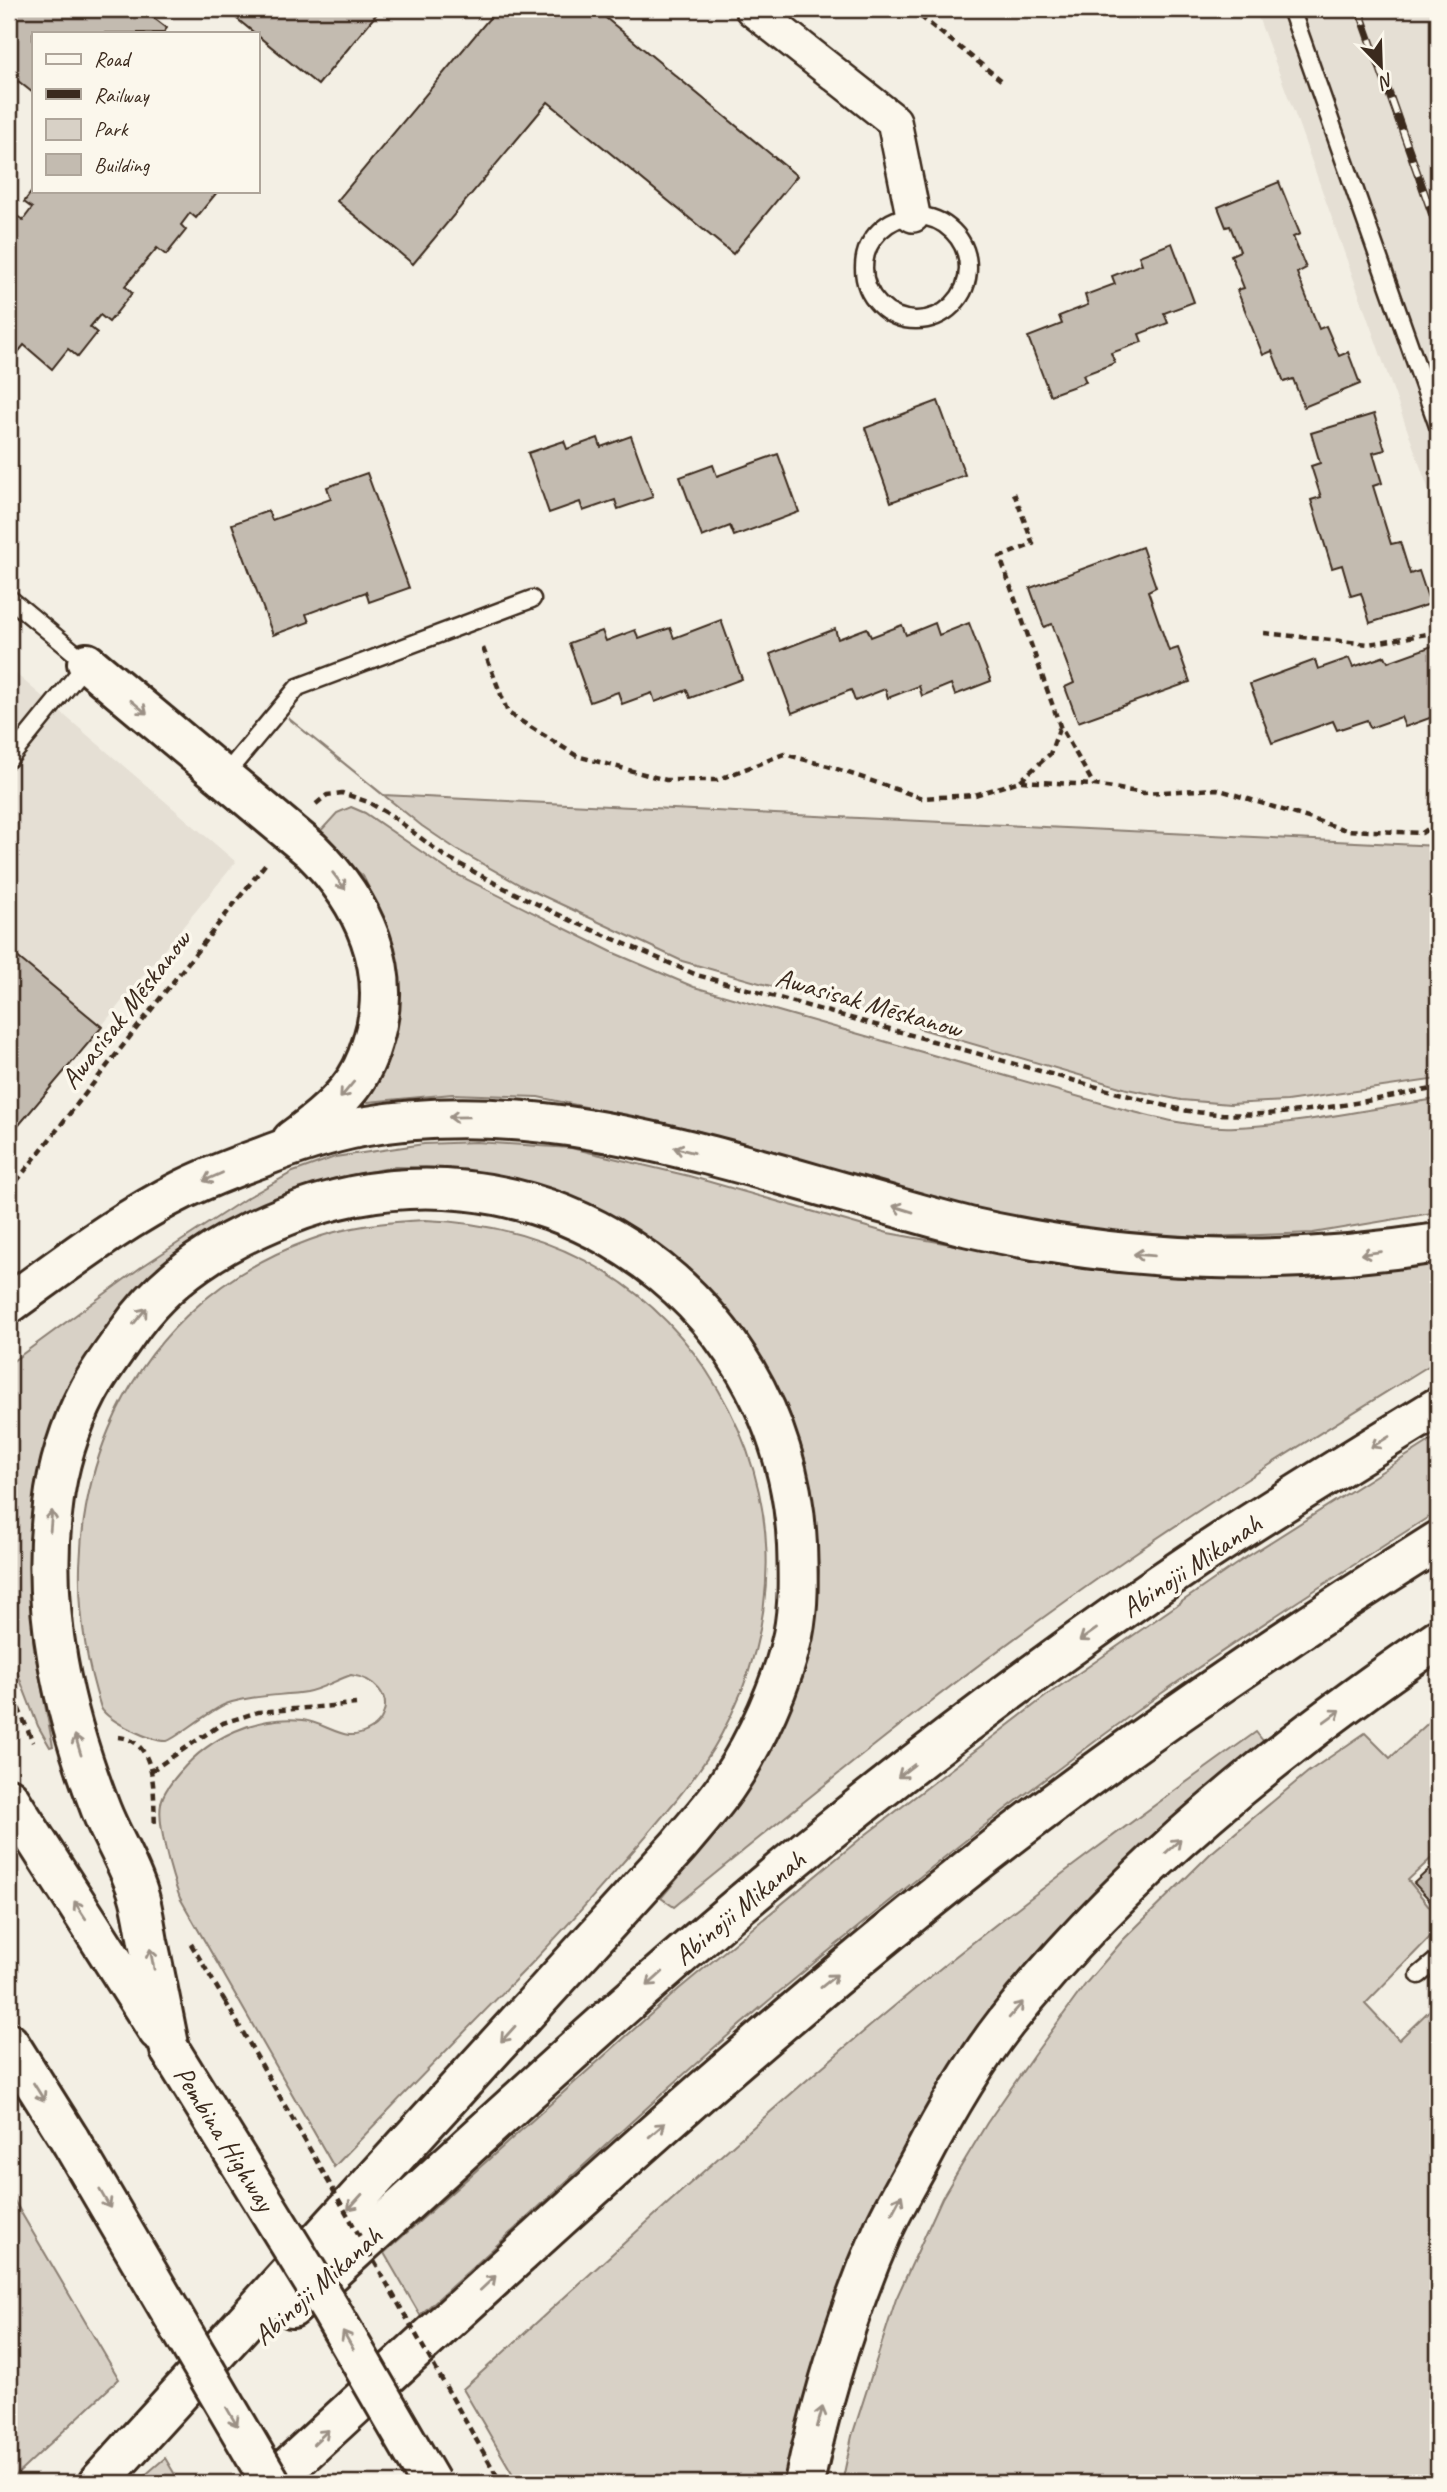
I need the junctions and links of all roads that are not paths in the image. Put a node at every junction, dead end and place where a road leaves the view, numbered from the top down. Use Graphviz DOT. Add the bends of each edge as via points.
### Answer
graph roads {
  1 [pos="752,9"];
  2 [pos="1291,9"];
  3 [pos="913,215"];
  4 [pos="1438,426"];
  5 [pos="9,598"];
  6 [pos="532,600"];
  7 [pos="87,663"];
  8 [pos="9,759"];
  9 [pos="223,777"];
  10 [pos="276,1152"];
  11 [pos="1438,1243"];
  12 [pos="9,1304"];
  13 [pos="1438,1407"];
  14 [pos="1438,1541"];
  15 [pos="1438,1639"];
  16 [pos="9,1798"];
  17 [pos="1438,1958"];
  18 [pos="1419,1975"];
  19 [pos="9,2043"];
  20 [pos="170,2050"];
  21 [pos="99,2483"];
  22 [pos="271,2483"];
  23 [pos="431,2483"];
  24 [pos="804,2483"];
  1 -- 3 [label="street" via="894,121"];
  2 -- 4 [label="lane"];
  3 -- 3 [label="lane" via="880,230 868,245 863,263 864,281 883,310 918,321 951,308 967,279 968,261 951,229"];
  5 -- 7 [label="lane"];
  6 -- 9 [label="lane" via="298,687"];
  7 -- 8 [label="lane"];
  7 -- 9 [label="main road, one-way"];
  9 -- 10 [label="main road, one-way" via="311,850 338,879 364,922 381,979 378,1027 365,1066 327,1112"];
  11 -- 10 [label="main road, one-way" via="1302,1258 1204,1259 1106,1251 969,1227 653,1143 518,1119 461,1117 359,1127"];
  10 -- 12 [label="main road, one-way" via="183,1190 139,1214"];
  13 -- 21 [label="main road, Abinojii Mikanah, one-way" via="1217,1545 1114,1617 940,1744 813,1845 530,2090"];
  22 -- 14 [label="main road, one-way" via="649,2138 952,1881 1126,1749"];
  24 -- 15 [label="main road, one-way" via="839,2347 882,2233 946,2111 1006,2023 1098,1915 1181,1838 1277,1757"];
  20 -- 16 [label="main road, Pembina Highway, one-way"];
  17 -- 18 [label="lane"];
  19 -- 22 [label="main road, one-way, bridge"];
  20 -- 21 [label="main road, one-way" via="138,1891 110,1833 78,1747 63,1695 51,1617 48,1579 53,1504 60,1467 88,1393 141,1314 176,1278 219,1247 313,1205 416,1188 461,1190 507,1197 547,1210 623,1245 663,1273 728,1343 755,1386 791,1481 799,1583 793,1637 760,1727 729,1783 662,1865"];
  23 -- 20 [label="main road, Pembina Highway, one-way, bridge"];
}
